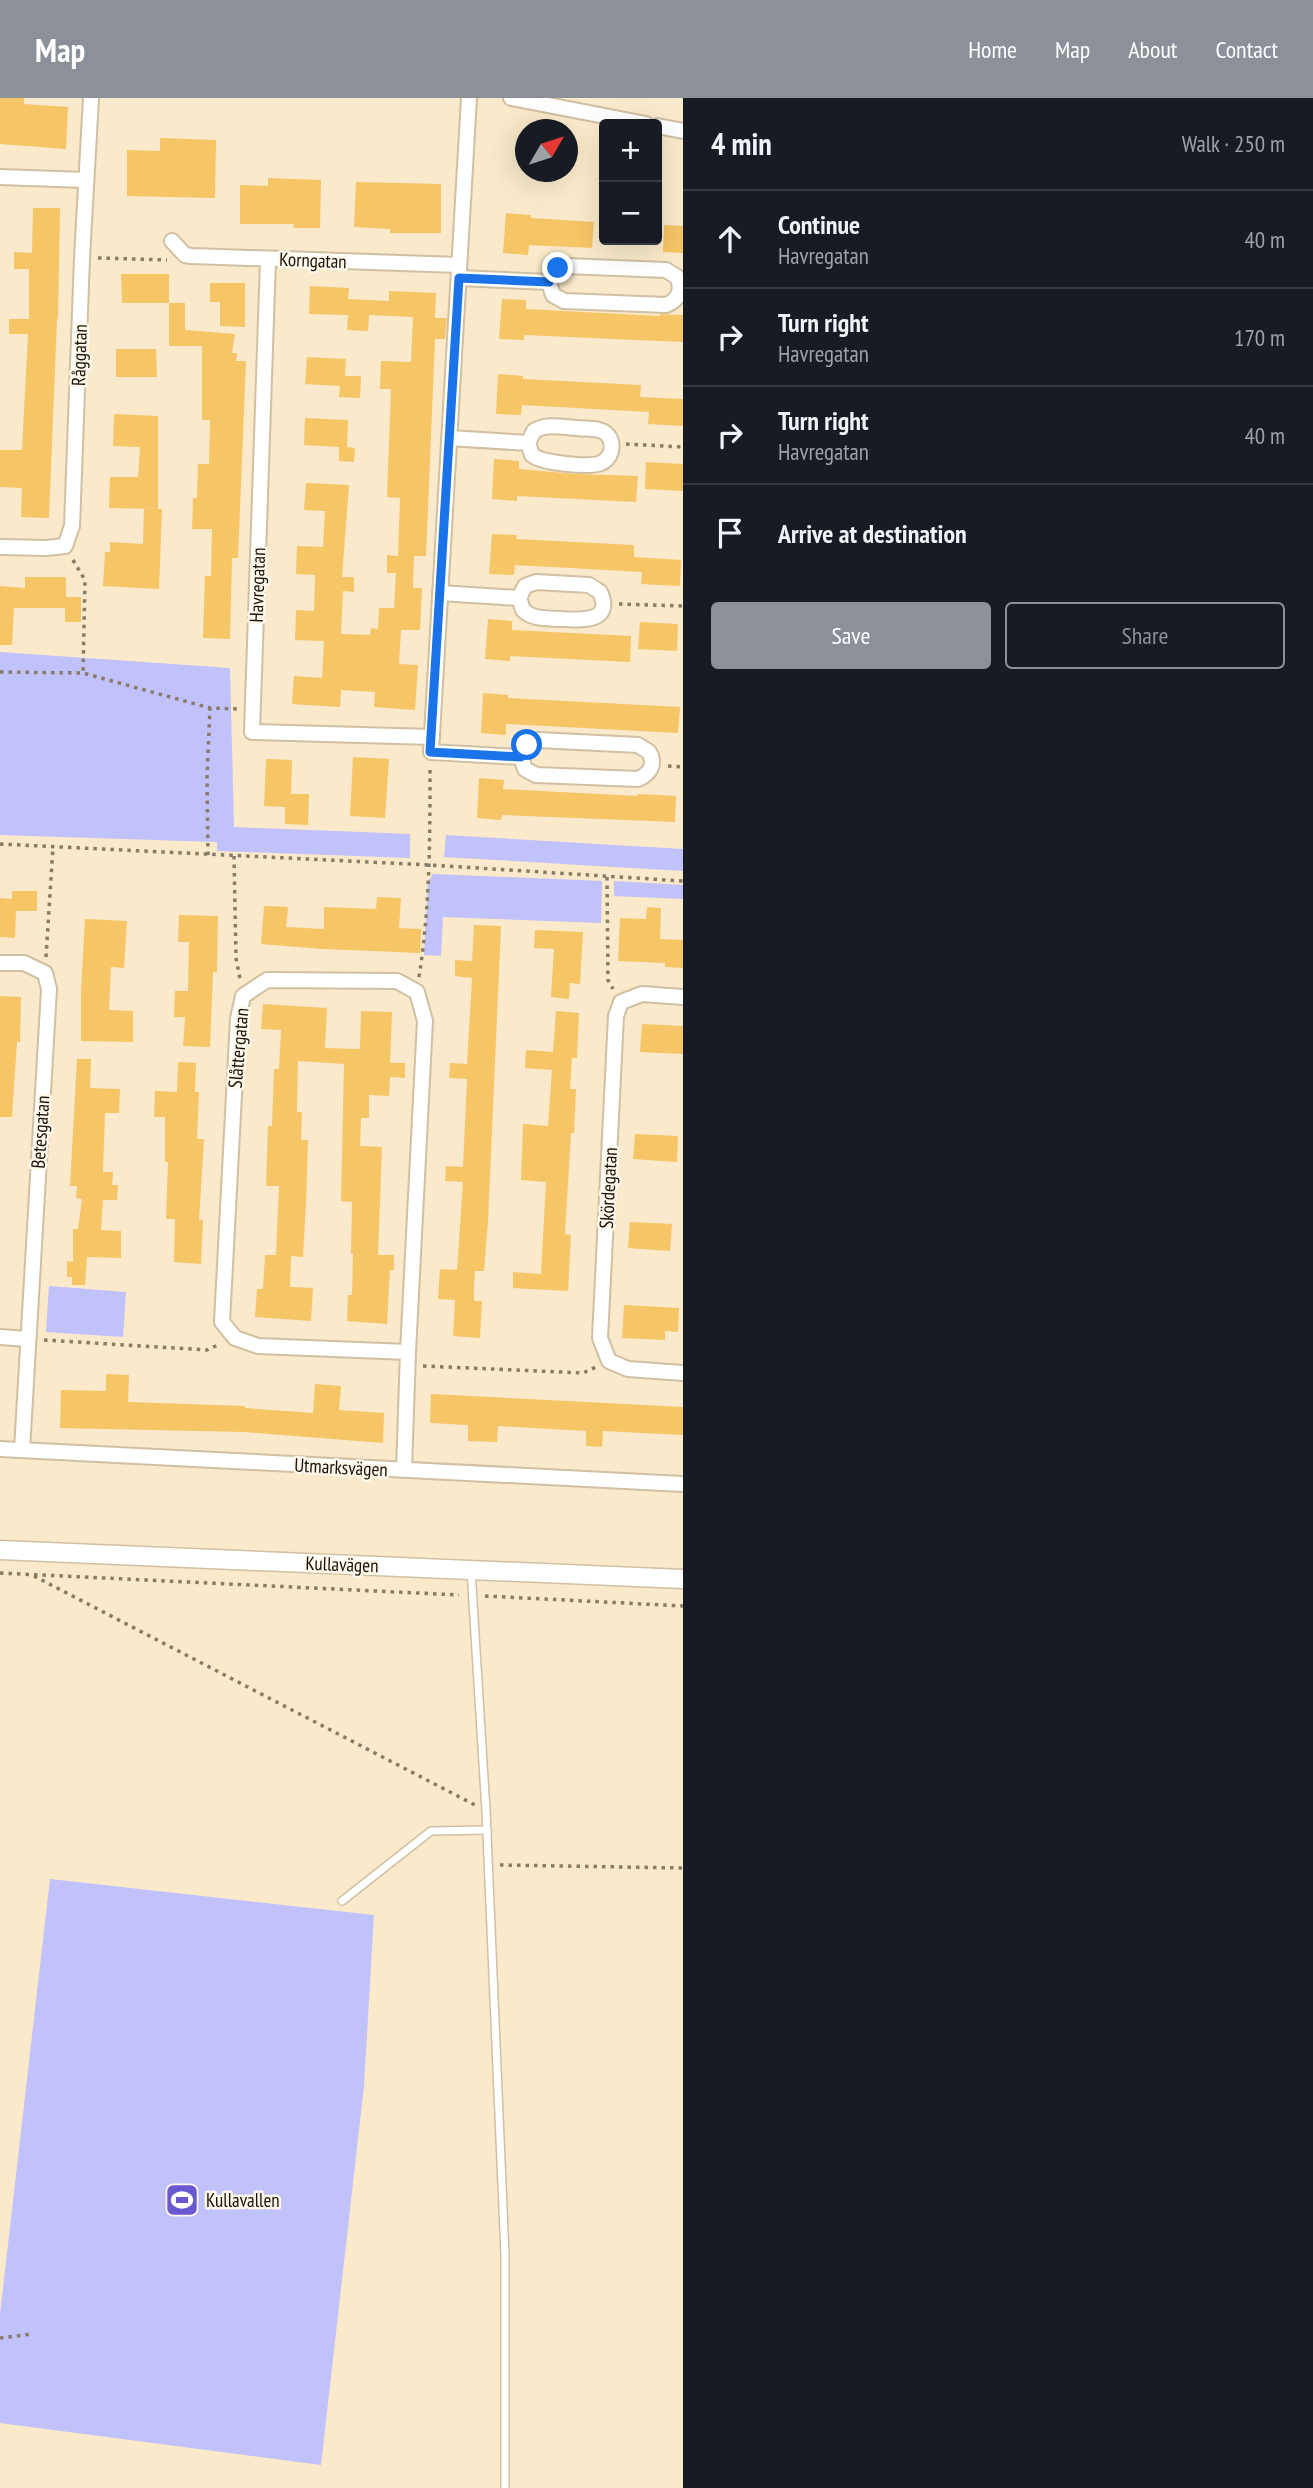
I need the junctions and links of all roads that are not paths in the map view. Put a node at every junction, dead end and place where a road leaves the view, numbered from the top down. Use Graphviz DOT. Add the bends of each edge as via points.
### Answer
graph roads {
  1 [pos="91,98"];
  2 [pos="469,98"];
  3 [pos="511,98"];
  4 [pos="620,119"];
  5 [pos="662,127"];
  6 [pos="683,131"];
  7 [pos="0,177"];
  8 [pos="86,180"];
  9 [pos="176,246"];
  10 [pos="268,259"];
  11 [pos="459,271"];
  12 [pos="549,282"];
  13 [pos="449,438"];
  14 [pos="528,443"];
  15 [pos="0,547"];
  16 [pos="440,593"];
  17 [pos="519,598"];
  18 [pos="431,745"];
  19 [pos="521,757"];
  20 [pos="0,963"];
  21 [pos="683,996"];
  22 [pos="0,1337"];
  23 [pos="27,1339"];
  24 [pos="408,1359"];
  25 [pos="683,1373"];
  26 [pos="0,1449"];
  27 [pos="22,1450"];
  28 [pos="404,1470"];
  29 [pos="683,1483"];
  30 [pos="0,1550"];
  31 [pos="471,1570"];
  32 [pos="683,1579"];
  33 [pos="487,1830"];
  34 [pos="342,1902"];
  35 [pos="505,2488"];
  1 -- 8 [label="street, Råggatan"];
  2 -- 11 [label="street"];
  3 -- 4 [label="street"];
  5 -- 6 [label="street"];
  7 -- 8 [label="street"];
  8 -- 15 [label="street, Råggatan" via="72,526 65,545"];
  9 -- 10 [label="street, Korngatan" via="191,256"];
  10 -- 11 [label="street, Korngatan"];
  10 -- 18 [label="street, Havregatan" via="253,732"];
  11 -- 12 [label="street"];
  11 -- 13 [label="street"];
  12 -- 12 [label="street" via="553,295 564,301 666,305 676,299 680,289 676,275 667,270 566,266 554,271"];
  13 -- 14 [label="street"];
  13 -- 16 [label="street"];
  14 -- 14 [label="street" via="532,455 542,461 593,464 608,458 612,443 599,430 545,426 534,431"];
  16 -- 17 [label="street"];
  16 -- 18 [label="street"];
  17 -- 17 [label="street" via="521,608 530,616 592,618 603,604 600,592 589,585 532,583 522,589"];
  18 -- 19 [label="street"];
  19 -- 19 [label="street" via="528,772 550,776 638,779 648,773 652,763 648,750 638,745 538,740 527,745"];
  20 -- 23 [label="street, Betesgatan" via="24,963 45,973 49,989"];
  21 -- 25 [label="street, Skördegatan" via="642,994 621,1002 616,1016 600,1338 609,1361 628,1369"];
  22 -- 23 [label="street"];
  23 -- 27 [label="street, Betesgatan"];
  24 -- 24 [label="street, Slåttergatan" via="425,1021 417,992 397,981 267,980 243,996 238,1019 222,1322 234,1338 258,1346"];
  24 -- 28 [label="street"];
  26 -- 27 [label="street, Utmarksvägen"];
  27 -- 28 [label="street, Utmarksvägen"];
  28 -- 29 [label="street, Utmarksvägen"];
  30 -- 31 [label="street, Kullavägen"];
  31 -- 32 [label="street, Kullavägen"];
  31 -- 33 [label="lane"];
  33 -- 34 [label="lane" via="431,1831"];
  33 -- 35 [label="lane" via="505,2255"];
}
